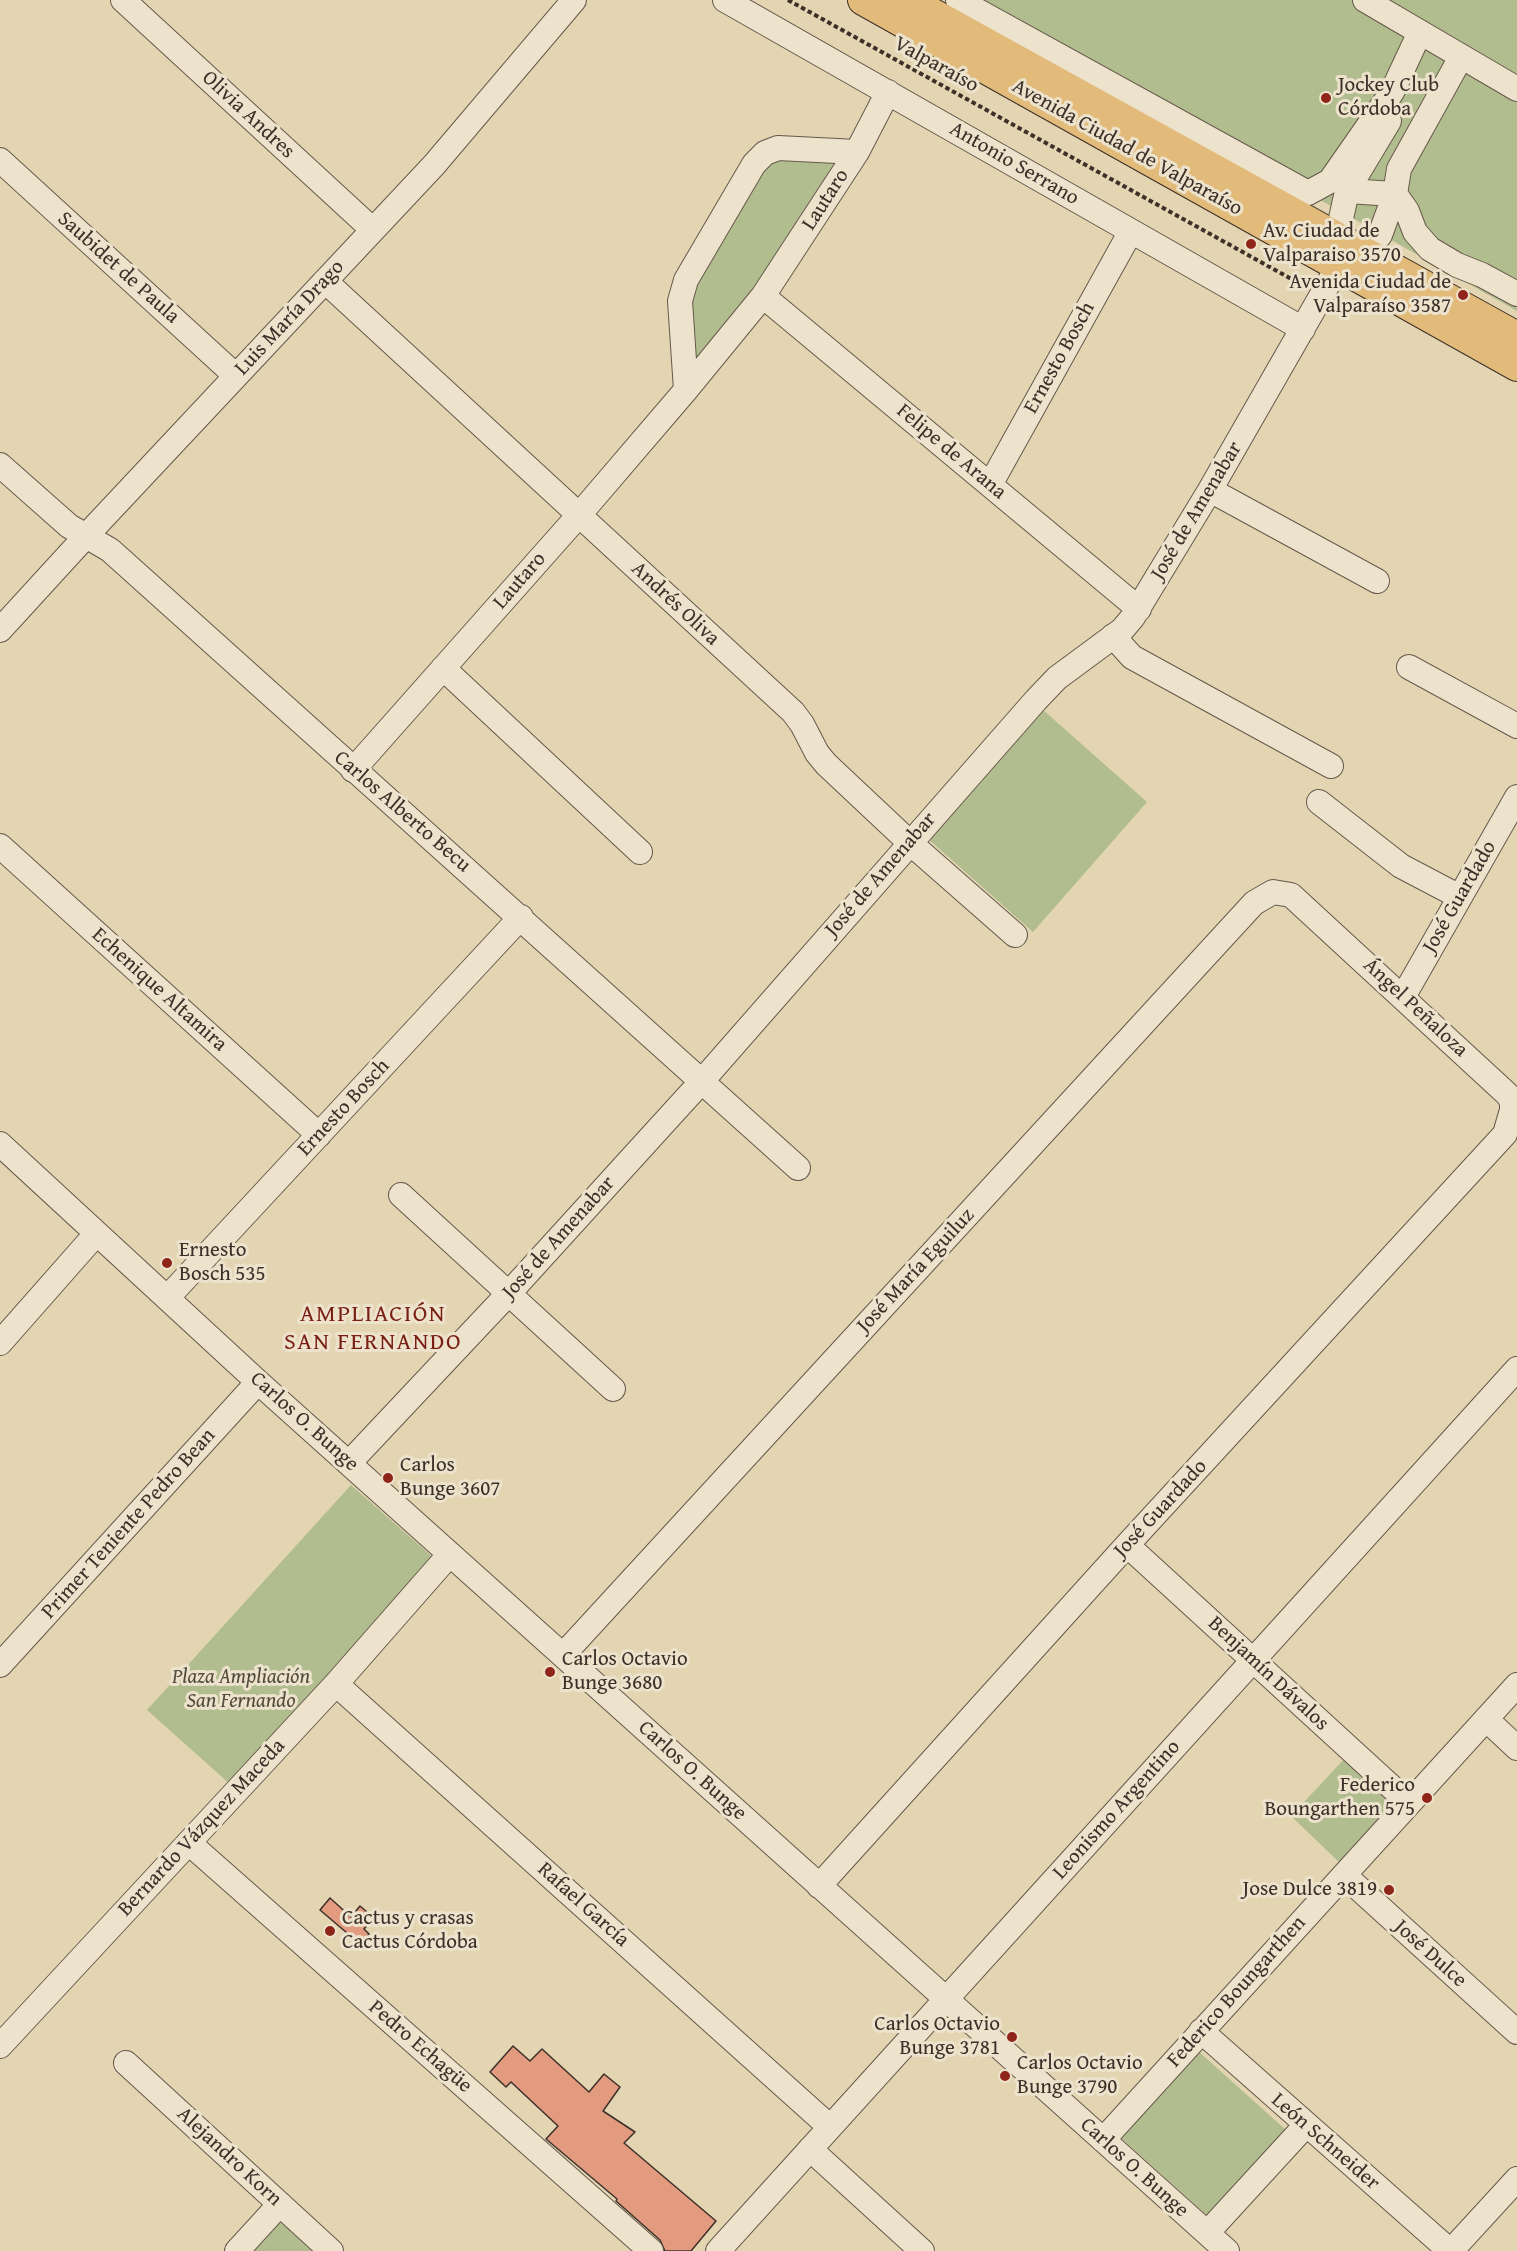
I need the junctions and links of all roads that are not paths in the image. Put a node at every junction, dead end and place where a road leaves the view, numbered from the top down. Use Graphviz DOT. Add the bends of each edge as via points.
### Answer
graph roads {
  1 [pos="123,0"];
  2 [pos="725,0"];
  3 [pos="863,0"];
  4 [pos="908,0"];
  5 [pos="958,0"];
  6 [pos="1365,0"];
  7 [pos="564,3"];
  8 [pos="1426,35"];
  9 [pos="1461,57"];
  10 [pos="1517,90"];
  11 [pos="888,92"];
  12 [pos="857,152"];
  13 [pos="1371,153"];
  14 [pos="0,160"];
  15 [pos="1399,169"];
  16 [pos="1347,190"];
  17 [pos="1395,194"];
  18 [pos="373,230"];
  19 [pos="1131,231"];
  20 [pos="1348,250"];
  21 [pos="325,281"];
  22 [pos="1517,294"];
  23 [pos="763,296"];
  24 [pos="1303,328"];
  25 [pos="1517,337"];
  26 [pos="1517,366"];
  27 [pos="236,376"];
  28 [pos="686,390"];
  29 [pos="0,465"];
  30 [pos="990,484"];
  31 [pos="1210,490"];
  32 [pos="579,515"];
  33 [pos="86,536"];
  34 [pos="1377,581"];
  35 [pos="1139,609"];
  36 [pos="0,630"];
  37 [pos="1113,636"];
  38 [pos="1409,667"];
  39 [pos="443,668"];
  40 [pos="1517,726"];
  41 [pos="1331,766"];
  42 [pos="353,770"];
  43 [pos="1517,797"];
  44 [pos="1319,802"];
  45 [pos="909,842"];
  46 [pos="0,846"];
  47 [pos="640,852"];
  48 [pos="1273,892"];
  49 [pos="1460,897"];
  50 [pos="521,917"];
  51 [pos="1015,935"];
  52 [pos="1403,997"];
  53 [pos="702,1081"];
  54 [pos="319,1135"];
  55 [pos="1511,1140"];
  56 [pos="0,1144"];
  57 [pos="798,1168"];
  58 [pos="401,1195"];
  59 [pos="96,1234"];
  60 [pos="510,1292"];
  61 [pos="166,1298"];
  62 [pos="0,1343"];
  63 [pos="1517,1369"];
  64 [pos="258,1382"];
  65 [pos="613,1389"];
  66 [pos="349,1463"];
  67 [pos="1127,1545"];
  68 [pos="450,1554"];
  69 [pos="563,1655"];
  70 [pos="1253,1660"];
  71 [pos="0,1665"];
  72 [pos="336,1684"];
  73 [pos="1517,1685"];
  74 [pos="1486,1719"];
  75 [pos="1517,1748"];
  76 [pos="1409,1803"];
  77 [pos="189,1843"];
  78 [pos="1344,1875"];
  79 [pos="819,1886"];
  80 [pos="946,1999"];
  81 [pos="1201,2031"];
  82 [pos="1517,2032"];
  83 [pos="0,2046"];
  84 [pos="126,2063"];
  85 [pos="1306,2125"];
  86 [pos="830,2127"];
  87 [pos="1103,2140"];
  88 [pos="810,2149"];
  89 [pos="1517,2179"];
  90 [pos="280,2204"];
  91 [pos="1207,2233"];
  92 [pos="237,2251"];
  93 [pos="331,2251"];
  94 [pos="651,2251"];
  95 [pos="718,2251"];
  96 [pos="922,2251"];
  97 [pos="1227,2251"];
  98 [pos="1451,2251"];
  1 -- 18 [label="street, Olivia Andres"];
  2 -- 11 [label="street, Antonio Serrano"];
  3 -- 20 [label="main road, Avenida Ciudad de Valparaíso"];
  4 -- 20 [label="main road, Avenida Ciudad de Valparaíso"];
  5 -- 8 [label="street" via="1308,193 1330,180 1392,92"];
  6 -- 8 [label="street"];
  7 -- 18 [label="street, Luis María Drago" via="434,165"];
  8 -- 9 [label="street"];
  8 -- 13 [label="street"];
  9 -- 10 [label="street"];
  9 -- 15 [label="street"];
  11 -- 12 [label="street, Lautaro"];
  11 -- 19 [label="street, Antonio Serrano"];
  12 -- 23 [label="street, Lautaro"];
  12 -- 28 [label="street, Lautaro" via="778,148 765,153 754,164 686,280 680,301"];
  13 -- 15 [label="street"];
  13 -- 16 [label="street"];
  14 -- 27 [label="street, Saubidet de Paula"];
  15 -- 17 [label="street"];
  16 -- 17 [label="street"];
  16 -- 20 [label="street"];
  17 -- 20 [label="street" via="1380,235"];
  17 -- 22 [label="street" via="1415,232 1430,249"];
  18 -- 21 [label="street, Luis María Drago"];
  19 -- 24 [label="street, Antonio Serrano"];
  19 -- 30 [label="street, Ernesto Bosch"];
  20 -- 24 [label="street, José de Amenabar"];
  20 -- 25 [label="main road, Avenida Ciudad de Valparaíso"];
  20 -- 26 [label="main road, Avenida Ciudad de Valparaíso"];
  21 -- 27 [label="street, Luis María Drago"];
  21 -- 32 [label="street, Andrés Oliva"];
  23 -- 28 [label="street, Lautaro"];
  23 -- 30 [label="street, Felipe de Arana"];
  24 -- 31 [label="street, José de Amenabar"];
  27 -- 33 [label="street, Luis María Drago"];
  28 -- 32 [label="street, Lautaro"];
  29 -- 33 [label="street, Carlos Alberto Becu" via="69,526"];
  30 -- 35 [label="street, Felipe de Arana"];
  31 -- 34 [label="street"];
  31 -- 35 [label="street, José de Amenabar"];
  32 -- 39 [label="street, Lautaro"];
  32 -- 45 [label="street, Andrés Oliva" via="793,712 826,764"];
  33 -- 36 [label="street, Luis María Drago"];
  33 -- 42 [label="street, Carlos Alberto Becu" via="110,550"];
  35 -- 37 [label="street, José de Amenabar"];
  37 -- 41 [label="street" via="1132,657"];
  37 -- 45 [label="street, José de Amenabar" via="1057,678"];
  38 -- 40 [label="street"];
  39 -- 42 [label="street, Lautaro"];
  39 -- 47 [label="street"];
  42 -- 50 [label="street, Carlos Alberto Becu"];
  43 -- 49 [label="street, José Guardado"];
  44 -- 49 [label="street" via="1401,866"];
  45 -- 51 [label="street, Andrés Oliva"];
  45 -- 53 [label="street, José de Amenabar"];
  46 -- 54 [label="street, Echenique Altamira"];
  48 -- 52 [label="street, Ángel Peñaloza" via="1291,895"];
  48 -- 69 [label="street, José María Eguiluz" via="1254,903"];
  49 -- 52 [label="street, José Guardado"];
  50 -- 53 [label="street, Carlos Alberto Becu"];
  50 -- 54 [label="street, Ernesto Bosch"];
  52 -- 55 [label="street, Ángel Peñaloza" via="1507,1094 1512,1101"];
  53 -- 57 [label="street, Carlos Alberto Becu"];
  53 -- 60 [label="street, José de Amenabar"];
  54 -- 61 [label="street, Ernesto Bosch"];
  55 -- 67 [label="street, José Guardado"];
  56 -- 59 [label="street, Carlos O. Bunge"];
  58 -- 60 [label="street"];
  59 -- 61 [label="street, Carlos O. Bunge"];
  59 -- 62 [label="street"];
  60 -- 65 [label="street"];
  60 -- 66 [label="street, José de Amenabar"];
  61 -- 64 [label="street, Carlos O. Bunge"];
  63 -- 70 [label="street, Leonismo Argentino"];
  64 -- 66 [label="street, Carlos O. Bunge"];
  64 -- 71 [label="street, Primer Teniente Pedro Bean"];
  66 -- 68 [label="street, Carlos O. Bunge"];
  67 -- 70 [label="street, Benjamín Dávalos"];
  67 -- 79 [label="street, José Guardado"];
  68 -- 69 [label="street, Carlos O. Bunge"];
  68 -- 72 [label="street, Bernardo Vázquez Maceda"];
  69 -- 79 [label="street, Carlos O. Bunge"];
  70 -- 76 [label="street, Benjamín Dávalos"];
  70 -- 80 [label="street, Leonismo Argentino"];
  72 -- 77 [label="street, Bernardo Vázquez Maceda"];
  72 -- 86 [label="street, Rafael García"];
  73 -- 74 [label="street, Federico Boungarthen"];
  74 -- 75 [label="street"];
  74 -- 76 [label="street, Federico Boungarthen"];
  76 -- 78 [label="street, Federico Boungarthen"];
  77 -- 83 [label="street, Bernardo Vázquez Maceda"];
  77 -- 94 [label="street, Pedro Echagüe"];
  78 -- 81 [label="street, Federico Boungarthen"];
  78 -- 82 [label="street, José Dulce"];
  79 -- 80 [label="street, Carlos O. Bunge"];
  80 -- 86 [label="street, Leonismo Argentino"];
  80 -- 87 [label="street, Carlos O. Bunge"];
  81 -- 85 [label="street, León Schneider"];
  81 -- 87 [label="street, Federico Boungarthen"];
  84 -- 90 [label="street, Alejandro Korn"];
  85 -- 91 [label="street"];
  85 -- 98 [label="street, León Schneider"];
  86 -- 88 [label="street, Leonismo Argentino"];
  87 -- 91 [label="street, Carlos O. Bunge"];
  88 -- 95 [label="street, Leonismo Argentino"];
  88 -- 96 [label="street"];
  89 -- 98 [label="street"];
  90 -- 92 [label="street"];
  90 -- 93 [label="street, Alejandro Korn"];
  91 -- 97 [label="street, Carlos O. Bunge"];
}
